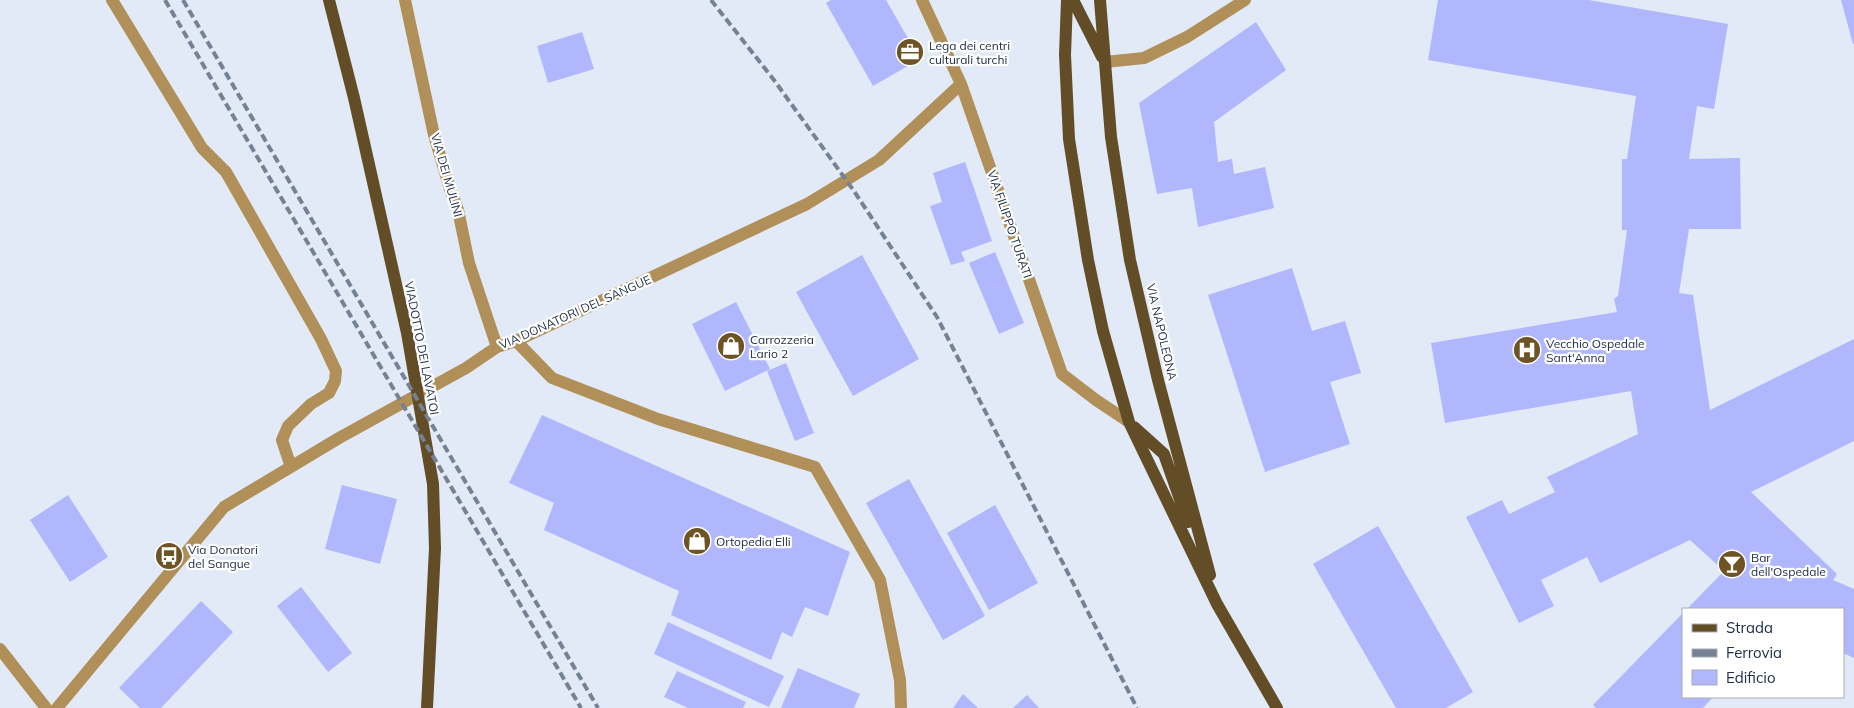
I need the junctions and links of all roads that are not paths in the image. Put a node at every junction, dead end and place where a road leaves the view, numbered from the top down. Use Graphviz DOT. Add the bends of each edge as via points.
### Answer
graph roads {
  1 [pos="112,0"];
  2 [pos="329,0"];
  3 [pos="405,0"];
  4 [pos="922,0"];
  5 [pos="1067,0"];
  6 [pos="1073,0"];
  7 [pos="1100,0"];
  8 [pos="1245,0"];
  9 [pos="1104,62"];
  10 [pos="961,84"];
  11 [pos="516,341"];
  12 [pos="496,347"];
  13 [pos="1129,422"];
  14 [pos="291,467"];
  15 [pos="1217,604"];
  16 [pos="0,649"];
  17 [pos="46,708"];
  18 [pos="57,708"];
  19 [pos="427,708"];
  20 [pos="901,708"];
  21 [pos="1277,708"];
  1 -- 14 [label="street" via="202,148 226,172 336,371 329,393 288,426 282,440"];
  2 -- 19 [label="main road, VIADOTTO DEI LAVATOI" via="405,323 432,484 435,548"];
  3 -- 12 [label="street, VIA DEI MULINI" via="434,135"];
  4 -- 10 [label="street, VIA FILIPPO TURATI"];
  5 -- 13 [label="main road, VIA NAPOLEONA" via="1065,55 1069,139 1103,331"];
  6 -- 9 [label="main road, VIA NAPOLEONA"];
  7 -- 9 [label="main road, VIA NAPOLEONA"];
  8 -- 9 [label="street" via="1187,37 1144,58"];
  9 -- 15 [label="main road, VIA NAPOLEONA" via="1110,138 1130,260"];
  10 -- 11 [label="street, VIA DONATORI DEL SANGUE" via="879,160 807,204"];
  10 -- 13 [label="street, VIA FILIPPO TURATI" via="1062,374"];
  11 -- 12 [label="street, VIA DONATORI DEL SANGUE"];
  11 -- 20 [label="street" via="552,378 658,419 815,467 880,580 900,680"];
  12 -- 14 [label="street, VIA DONATORI DEL SANGUE" via="466,368"];
  13 -- 15 [label="main road, VIA NAPOLEONA"];
  13 -- 15 [label="main road, VIA NAPOLEONA" via="1164,454"];
  14 -- 18 [label="street, VIA DONATORI DEL SANGUE" via="224,507"];
  15 -- 21 [label="main road, VIA NAPOLEONA"];
  16 -- 17 [label="street"];
}
